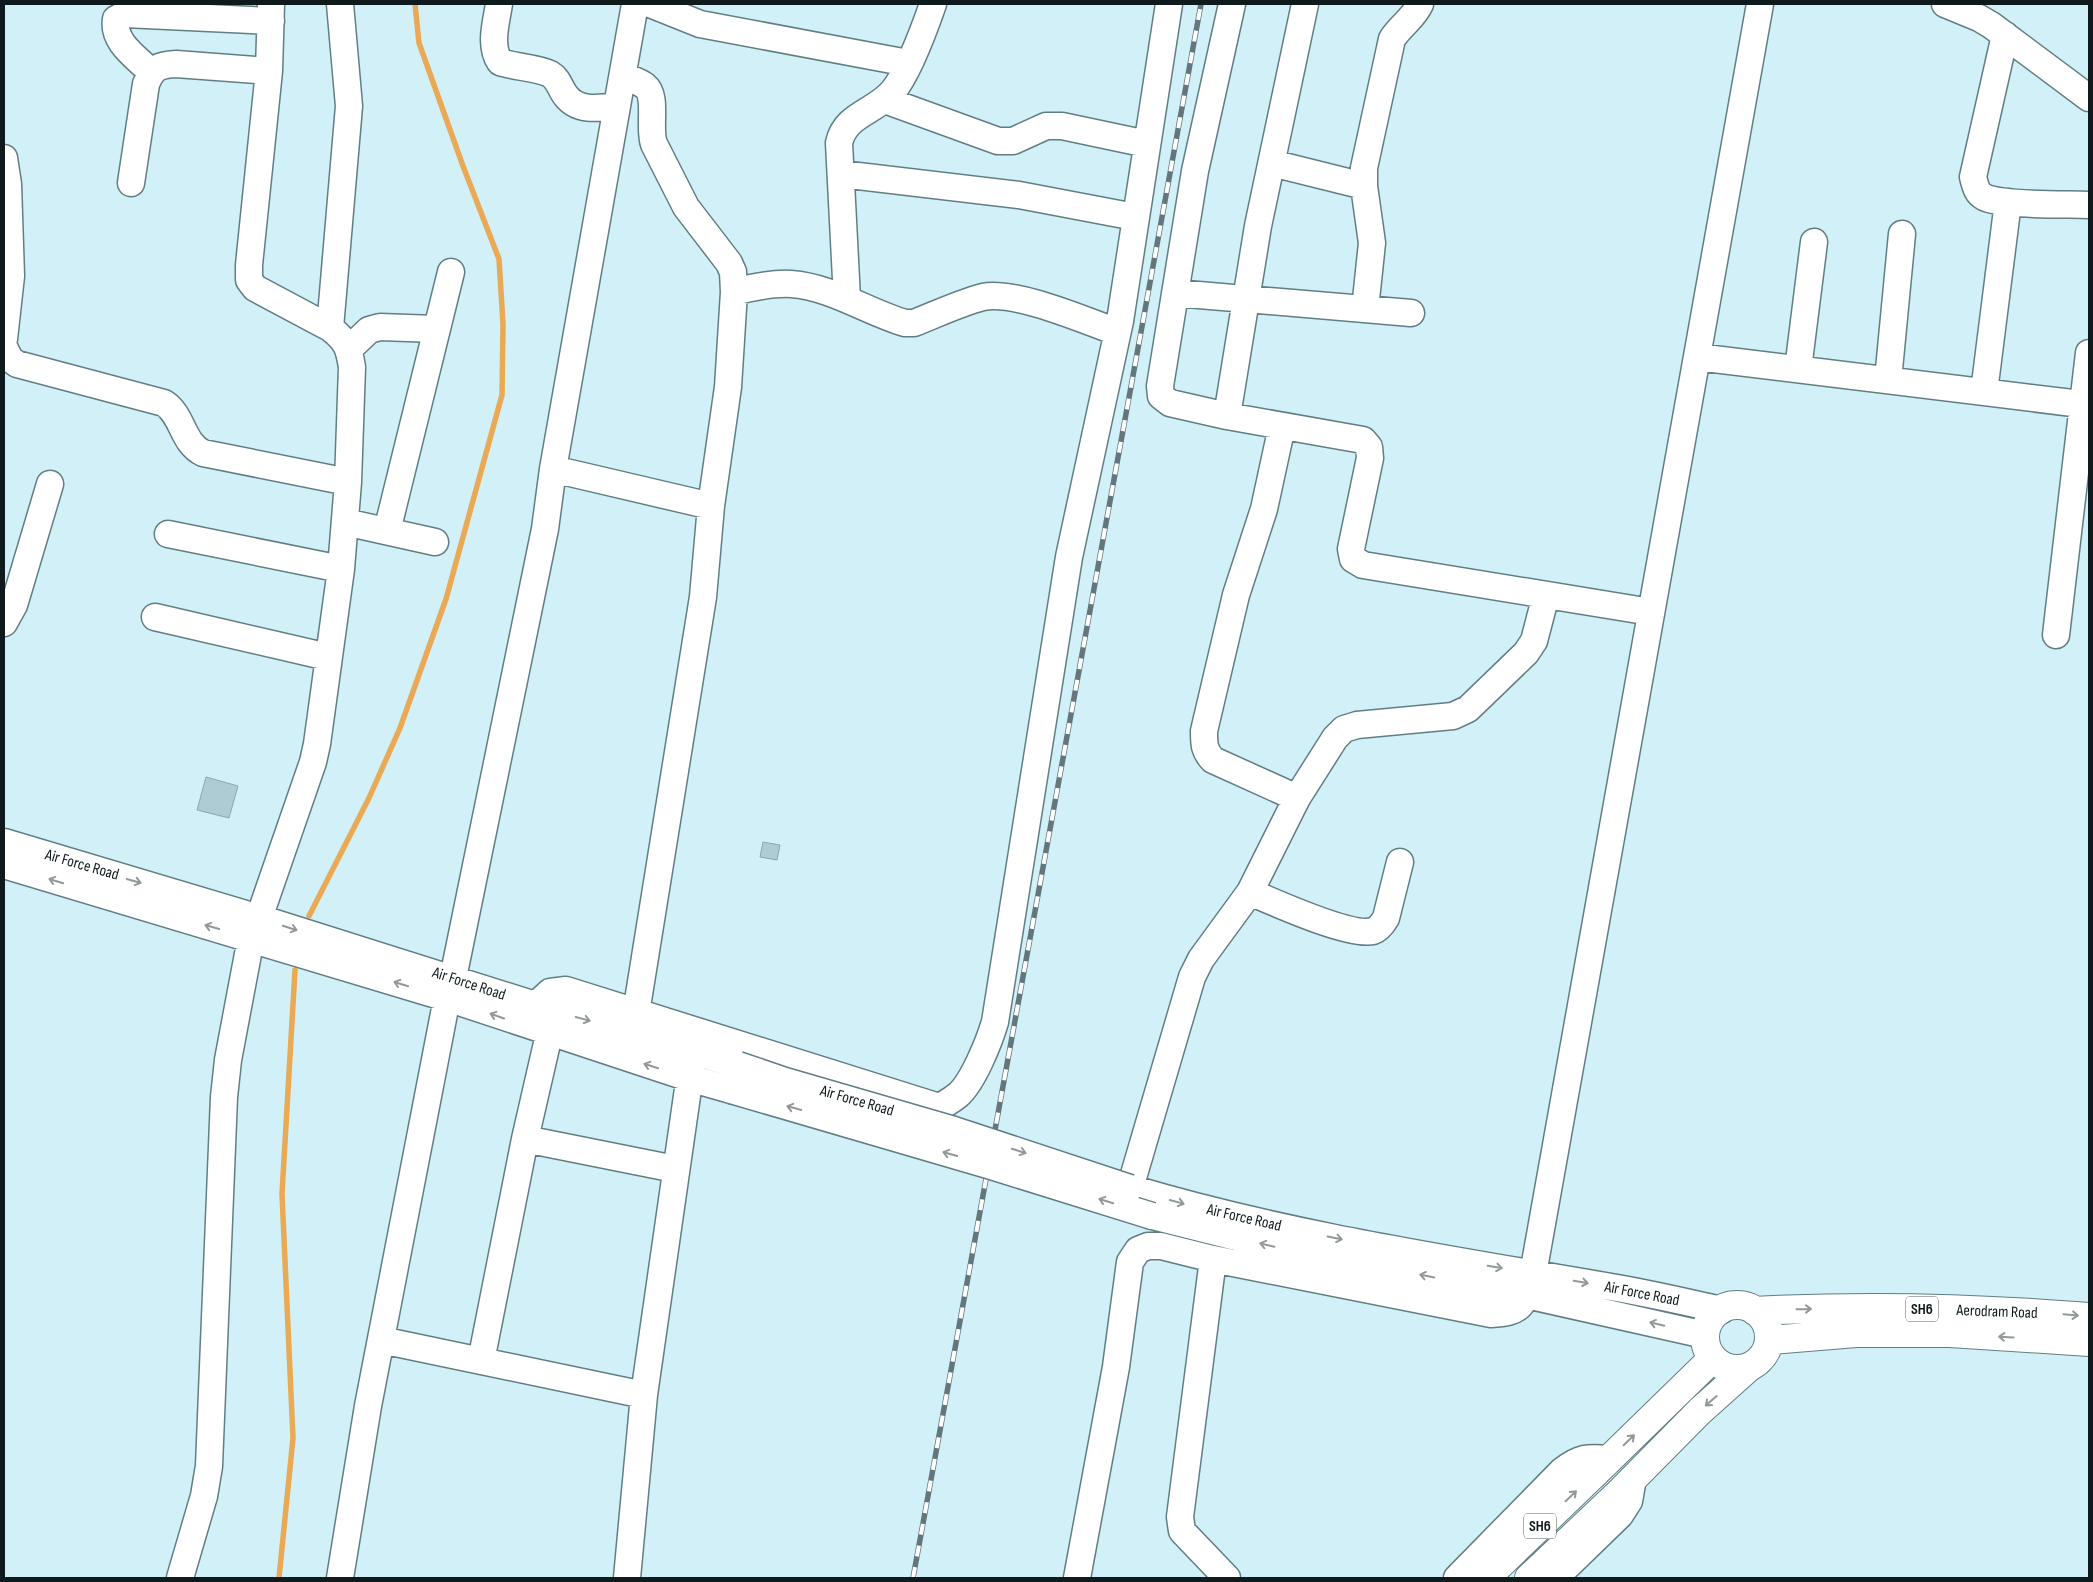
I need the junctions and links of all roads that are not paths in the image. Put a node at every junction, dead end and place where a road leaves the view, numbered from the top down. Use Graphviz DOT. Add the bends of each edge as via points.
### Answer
graph roads {
  1 [pos="340,4"];
  2 [pos="499,4"];
  3 [pos="635,4"];
  4 [pos="650,4"];
  5 [pos="933,4"];
  6 [pos="1232,4"];
  7 [pos="1305,4"];
  8 [pos="1420,4"];
  9 [pos="1760,4"];
  10 [pos="1945,4"];
  11 [pos="1167,5"];
  12 [pos="271,12"];
  13 [pos="2005,35"];
  14 [pos="908,63"];
  15 [pos="269,71"];
  16 [pos="151,72"];
  17 [pos="623,76"];
  18 [pos="2089,98"];
  19 [pos="886,100"];
  20 [pos="617,106"];
  21 [pos="1146,144"];
  22 [pos="4,158"];
  23 [pos="1272,163"];
  24 [pos="841,174"];
  25 [pos="131,182"];
  26 [pos="1364,186"];
  27 [pos="2008,202"];
  28 [pos="2089,205"];
  29 [pos="1135,217"];
  30 [pos="1902,234"];
  31 [pos="7,235"];
  32 [pos="1814,242"];
  33 [pos="451,272"];
  34 [pos="734,292"];
  35 [pos="1175,293"];
  36 [pos="846,299"];
  37 [pos="1247,300"];
  38 [pos="1365,309"];
  39 [pos="1411,312"];
  40 [pos="330,328"];
  41 [pos="436,329"];
  42 [pos="1117,332"];
  43 [pos="350,349"];
  44 [pos="5,353"];
  45 [pos="2089,353"];
  46 [pos="1697,357"];
  47 [pos="1798,369"];
  48 [pos="1888,380"];
  49 [pos="1984,392"];
  50 [pos="2086,405"];
  51 [pos="1227,416"];
  52 [pos="1282,426"];
  53 [pos="553,469"];
  54 [pos="348,482"];
  55 [pos="50,484"];
  56 [pos="711,506"];
  57 [pos="345,522"];
  58 [pos="386,531"];
  59 [pos="168,534"];
  60 [pos="435,542"];
  61 [pos="341,569"];
  62 [pos="1546,595"];
  63 [pos="1651,612"];
  64 [pos="155,617"];
  65 [pos="4,623"];
  66 [pos="2056,635"];
  67 [pos="328,657"];
  68 [pos="1297,798"];
  69 [pos="4,842"];
  70 [pos="1400,862"];
  71 [pos="4,865"];
  72 [pos="1250,892"];
  73 [pos="255,928"];
  74 [pos="450,988"];
  75 [pos="636,1013"];
  76 [pos="546,1016"];
  77 [pos="694,1050"];
  78 [pos="689,1078"];
  79 [pos="940,1107"];
  80 [pos="917,1119"];
  81 [pos="525,1139"];
  82 [pos="675,1169"];
  83 [pos="1130,1188"];
  84 [pos="1213,1258"];
  85 [pos="1530,1285"];
  86 [pos="1722,1310"];
  87 [pos="1755,1311"];
  88 [pos="2089,1317"];
  89 [pos="381,1340"];
  90 [pos="1770,1340"];
  91 [pos="2089,1342"];
  92 [pos="1709,1347"];
  93 [pos="481,1361"];
  94 [pos="1748,1368"];
  95 [pos="644,1395"];
  96 [pos="1602,1466"];
  97 [pos="1625,1487"];
  98 [pos="180,1578"];
  99 [pos="340,1578"];
  100 [pos="627,1578"];
  101 [pos="1077,1578"];
  102 [pos="1227,1578"];
  103 [pos="1457,1578"];
  104 [pos="1486,1578"];
  105 [pos="1529,1578"];
  106 [pos="1555,1578"];
  1 -- 40 [label="street" via="348,106"];
  2 -- 20 [label="street" via="494,54 500,62 550,74 576,105 591,108"];
  3 -- 17 [label="street"];
  4 -- 14 [label="street" via="700,24"];
  5 -- 14 [label="street"];
  6 -- 35 [label="street" via="1195,171"];
  7 -- 23 [label="street"];
  8 -- 26 [label="street" via="1392,39 1364,168"];
  9 -- 46 [label="street"];
  10 -- 13 [label="street" via="1979,18"];
  11 -- 21 [label="street"];
  12 -- 15 [label="street"];
  12 -- 16 [label="street" via="125,14 116,19 114,29 118,39"];
  13 -- 18 [label="street"];
  13 -- 27 [label="street" via="1973,177 1976,189 1983,197"];
  14 -- 19 [label="street"];
  15 -- 16 [label="street" via="176,64 162,65"];
  15 -- 40 [label="street" via="249,280 255,288"];
  16 -- 25 [label="street" via="146,84"];
  17 -- 20 [label="street"];
  17 -- 34 [label="street" via="645,86 652,95 651,136 654,144 686,207 729,262"];
  19 -- 21 [label="street" via="998,141 1012,141 1046,126 1062,126"];
  19 -- 24 [label="street" via="848,124 842,132 839,142"];
  20 -- 53 [label="street"];
  21 -- 29 [label="street"];
  22 -- 31 [label="street" via="8,184"];
  23 -- 26 [label="street"];
  23 -- 37 [label="street"];
  24 -- 29 [label="street" via="1019,195"];
  24 -- 36 [label="street"];
  26 -- 38 [label="street" via="1372,242"];
  27 -- 28 [label="street"];
  27 -- 49 [label="street"];
  29 -- 42 [label="street"];
  30 -- 48 [label="street"];
  31 -- 44 [label="street" via="11,276"];
  32 -- 47 [label="street"];
  33 -- 41 [label="street"];
  34 -- 36 [label="street" via="766,284 792,284"];
  34 -- 56 [label="street" via="728,387"];
  35 -- 37 [label="street"];
  35 -- 51 [label="street" via="1161,396 1170,403"];
  36 -- 42 [label="street" via="905,323 996,296 1049,307"];
  37 -- 38 [label="street"];
  37 -- 51 [label="street"];
  38 -- 39 [label="street"];
  40 -- 43 [label="street"];
  41 -- 43 [label="street" via="380,327 370,330"];
  41 -- 58 [label="street"];
  42 -- 79 [label="street" via="1067,564 995,1022 965,1088"];
  43 -- 54 [label="street"];
  44 -- 54 [label="street" via="17,364 164,403 173,409 189,442 203,453"];
  45 -- 50 [label="street"];
  46 -- 47 [label="street"];
  46 -- 63 [label="street"];
  47 -- 48 [label="street"];
  48 -- 49 [label="street"];
  49 -- 50 [label="street"];
  50 -- 66 [label="street"];
  51 -- 52 [label="street"];
  52 -- 62 [label="street" via="1363,440 1369,447 1370,458 1352,536 1353,559 1363,565"];
  52 -- 68 [label="street" via="1264,509 1236,595 1204,731 1204,743 1206,752 1214,760"];
  53 -- 56 [label="street"];
  53 -- 74 [label="street" via="546,528"];
  54 -- 57 [label="street"];
  55 -- 65 [label="street" via="14,605"];
  56 -- 75 [label="street" via="703,597"];
  57 -- 58 [label="street"];
  57 -- 61 [label="street"];
  58 -- 60 [label="street"];
  59 -- 61 [label="street"];
  61 -- 67 [label="street"];
  62 -- 63 [label="street"];
  62 -- 68 [label="street" via="1534,641 1473,705 1453,716 1344,729"];
  63 -- 85 [label="street"];
  64 -- 67 [label="street"];
  67 -- 73 [label="street" via="313,762"];
  68 -- 72 [label="street"];
  69 -- 73 [label="street, Air Force Road, one-way"];
  70 -- 72 [label="street" via="1386,918 1373,931 1360,931 1311,917"];
  73 -- 71 [label="street, Air Force Road, one-way"];
  72 -- 83 [label="street" via="1192,976"];
  73 -- 74 [label="street, Air Force Road"];
  73 -- 98 [label="street" via="228,1060 225,1090 209,1466 204,1496"];
  74 -- 76 [label="street, Air Force Road"];
  74 -- 89 [label="street"];
  75 -- 76 [label="street" via="566,990 550,992"];
  75 -- 79 [label="street"];
  76 -- 77 [label="street, Air Force Road, one-way"];
  78 -- 76 [label="street, Air Force Road, one-way"];
  76 -- 81 [label="street"];
  77 -- 78 [label="street"];
  77 -- 80 [label="street, Air Force Road, bridge" via="785,1081"];
  78 -- 82 [label="street"];
  85 -- 78 [label="street, Air Force Road, one-way, bridge" via="1280,1248 1152,1216"];
  79 -- 80 [label="street"];
  80 -- 83 [label="street, Air Force Road, one-way, bridge"];
  81 -- 82 [label="street"];
  81 -- 93 [label="street"];
  82 -- 95 [label="street"];
  83 -- 85 [label="street, Air Force Road, one-way" via="1257,1222"];
  84 -- 85 [label="street" via="1491,1314 1510,1313 1523,1305"];
  84 -- 101 [label="street" via="1148,1246 1138,1250 1130,1262 1116,1367"];
  84 -- 102 [label="street" via="1180,1517 1182,1531"];
  85 -- 86 [label="street, Air Force Road, one-way" via="1613,1287"];
  92 -- 85 [label="street, Air Force Road, one-way"];
  86 -- 87 [label="main road, SH6" via="1727,1306 1740,1305"];
  86 -- 92 [label="main road, SH6" via="1708,1323"];
  87 -- 88 [label="main road, Aerodram Road / SH6, one-way" via="1903,1308"];
  87 -- 90 [label="main road" via="1769,1328"];
  89 -- 93 [label="street"];
  89 -- 99 [label="street"];
  91 -- 90 [label="main road, Aerodram Road / SH6, one-way" via="1950,1334 1856,1333"];
  90 -- 94 [label="main road, SH6" via="1759,1362"];
  92 -- 94 [label="main road" via="1722,1366 1735,1370"];
  96 -- 92 [label="main road, SH6, one-way"];
  93 -- 95 [label="street"];
  94 -- 97 [label="main road, SH6, one-way"];
  95 -- 100 [label="street"];
  96 -- 103 [label="street" via="1586,1457 1562,1470"];
  104 -- 96 [label="main road, SH6, one-way"];
  97 -- 105 [label="main road, SH6"];
  97 -- 106 [label="street" via="1629,1501 1620,1515"];
}
